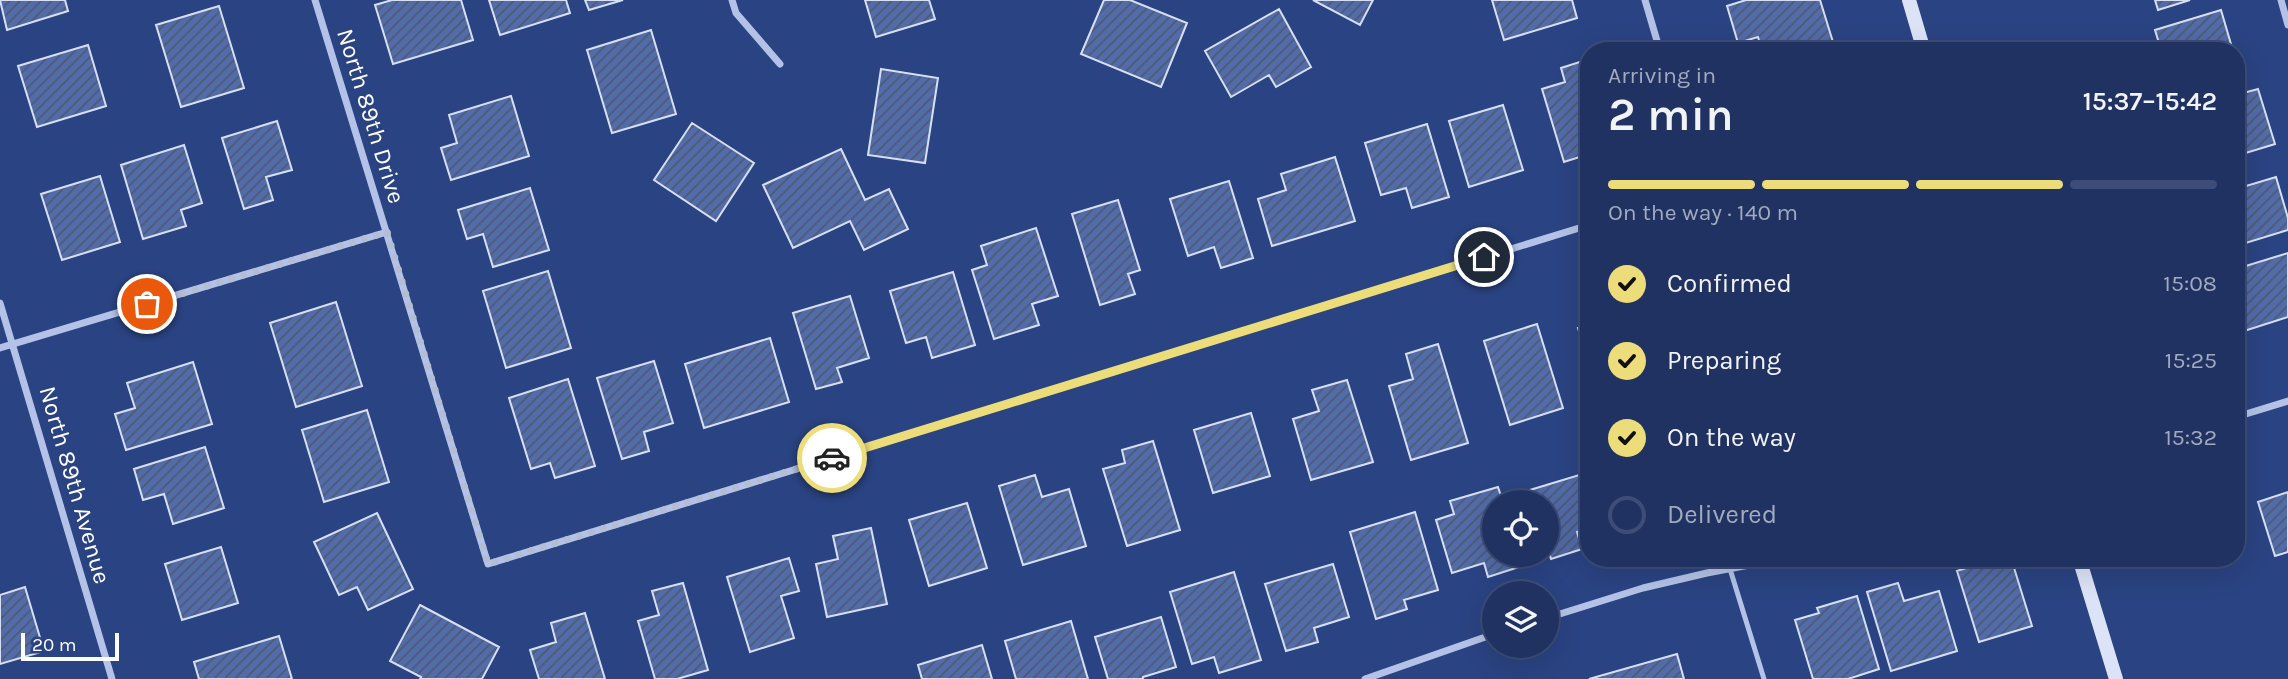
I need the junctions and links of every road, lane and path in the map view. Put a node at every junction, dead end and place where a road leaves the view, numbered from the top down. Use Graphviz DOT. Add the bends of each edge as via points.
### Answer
graph roads {
  1 [pos="315,0"];
  2 [pos="732,0"];
  3 [pos="1646,0"];
  4 [pos="1909,0"];
  5 [pos="2281,0"];
  6 [pos="2288,25"];
  7 [pos="1658,42"];
  8 [pos="1921,42"];
  9 [pos="780,64"];
  10 [pos="1580,228"];
  11 [pos="387,232"];
  12 [pos="0,303"];
  13 [pos="13,344"];
  14 [pos="0,348"];
  15 [pos="2288,401"];
  16 [pos="2245,414"];
  17 [pos="1740,567"];
  18 [pos="2082,567"];
  19 [pos="1730,569"];
  20 [pos="1559,614"];
  21 [pos="1482,639"];
  22 [pos="112,679"];
  23 [pos="1365,679"];
  24 [pos="1764,679"];
  25 [pos="2116,679"];
  1 -- 11 [label="street, North 89th Drive"];
  2 -- 9 [label="street" via="736,13"];
  3 -- 7 [label="street"];
  4 -- 8 [label="main road"];
  5 -- 6 [label="street"];
  10 -- 11 [label="street, North 89th Drive" via="488,564"];
  11 -- 13 [label="street"];
  12 -- 13 [label="street, North 89th Avenue"];
  13 -- 14 [label="street"];
  13 -- 22 [label="street, North 89th Avenue"];
  15 -- 16 [label="street"];
  17 -- 19 [label="street"];
  18 -- 25 [label="main road"];
  19 -- 20 [label="street" via="1643,588"];
  19 -- 24 [label="lane"];
  21 -- 23 [label="street"];
}
